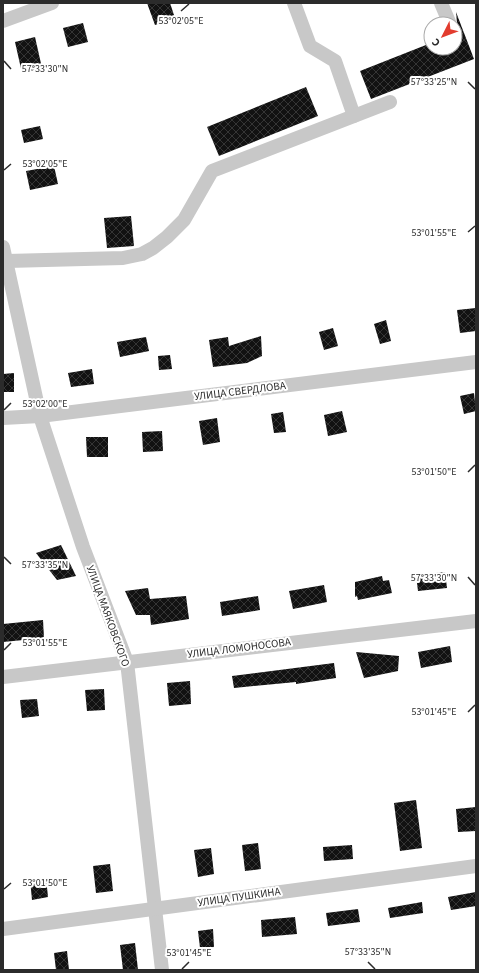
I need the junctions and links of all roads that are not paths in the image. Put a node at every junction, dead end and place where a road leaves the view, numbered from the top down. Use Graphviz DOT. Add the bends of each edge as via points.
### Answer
graph roads {
  1 [pos="52,3"];
  2 [pos="294,3"];
  3 [pos="441,3"];
  4 [pos="446,16"];
  5 [pos="3,21"];
  6 [pos="390,102"];
  7 [pos="354,116"];
  8 [pos="5,254"];
  9 [pos="476,362"];
  10 [pos="40,416"];
  11 [pos="3,418"];
  12 [pos="476,621"];
  13 [pos="127,662"];
  14 [pos="3,677"];
  15 [pos="476,866"];
  16 [pos="155,908"];
  17 [pos="3,929"];
  18 [pos="162,970"];
  1 -- 5 [label="street"];
  2 -- 7 [label="street" via="310,46 335,61"];
  3 -- 4 [label="street"];
  6 -- 7 [label="street"];
  7 -- 8 [label="street" via="212,171 184,220 167,237 142,254 122,258"];
  8 -- 10 [label="street, УЛИЦА МАЯКОВСКОГО"];
  9 -- 10 [label="street, УЛИЦА СВЕРДЛОВА"];
  10 -- 11 [label="street, УЛИЦА СВЕРДЛОВА"];
  10 -- 13 [label="street, УЛИЦА МАЯКОВСКОГО" via="83,547"];
  12 -- 13 [label="street, УЛИЦА ЛОМОНОСОВА"];
  13 -- 14 [label="street, УЛИЦА ЛОМОНОСОВА"];
  13 -- 16 [label="street, УЛИЦА МАЯКОВСКОГО"];
  15 -- 16 [label="street, УЛИЦА ПУШКИНА"];
  16 -- 17 [label="street, УЛИЦА ПУШКИНА"];
  16 -- 18 [label="street, УЛИЦА МАЯКОВСКОГО"];
}
